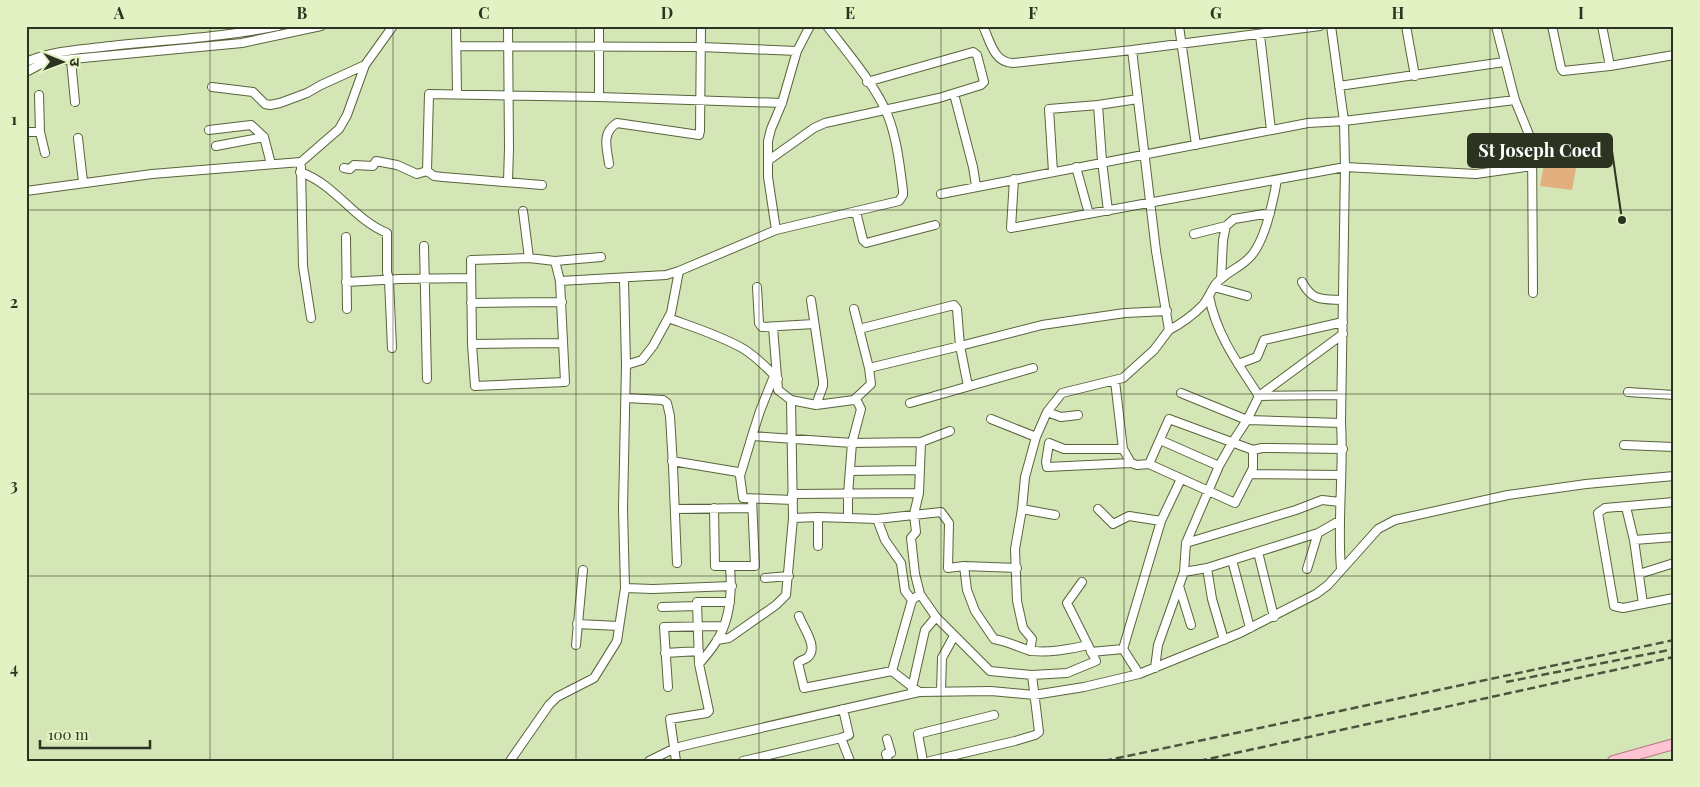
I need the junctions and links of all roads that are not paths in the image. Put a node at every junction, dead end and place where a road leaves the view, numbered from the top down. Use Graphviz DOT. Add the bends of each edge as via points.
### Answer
graph roads {
  1 [pos="278,26"];
  2 [pos="321,26"];
  3 [pos="393,26"];
  4 [pos="456,26"];
  5 [pos="508,26"];
  6 [pos="599,26"];
  7 [pos="701,26"];
  8 [pos="810,26"];
  9 [pos="827,26"];
  10 [pos="983,26"];
  11 [pos="1179,26"];
  12 [pos="1320,26"];
  13 [pos="1331,26"];
  14 [pos="1406,26"];
  15 [pos="1496,26"];
  16 [pos="1552,26"];
  17 [pos="1602,26"];
  18 [pos="1260,35"];
  19 [pos="1181,44"];
  20 [pos="457,46"];
  21 [pos="509,46"];
  22 [pos="599,47"];
  23 [pos="701,47"];
  24 [pos="1132,50"];
  25 [pos="797,51"];
  26 [pos="1674,55"];
  27 [pos="71,60"];
  28 [pos="26,62"];
  29 [pos="1504,62"];
  30 [pos="365,65"];
  31 [pos="1610,66"];
  32 [pos="26,72"];
  33 [pos="1415,76"];
  34 [pos="867,82"];
  35 [pos="1339,86"];
  36 [pos="212,87"];
  37 [pos="457,94"];
  38 [pos="954,94"];
  39 [pos="39,95"];
  40 [pos="509,96"];
  41 [pos="599,97"];
  42 [pos="1138,99"];
  43 [pos="700,100"];
  44 [pos="1515,100"];
  45 [pos="75,102"];
  46 [pos="782,103"];
  47 [pos="1098,105"];
  48 [pos="884,110"];
  49 [pos="1344,121"];
  50 [pos="209,130"];
  51 [pos="1271,130"];
  52 [pos="26,132"];
  53 [pos="40,132"];
  54 [pos="264,137"];
  55 [pos="78,138"];
  56 [pos="1196,144"];
  57 [pos="216,146"];
  58 [pos="45,153"];
  59 [pos="1146,154"];
  60 [pos="769,160"];
  61 [pos="1102,161"];
  62 [pos="301,162"];
  63 [pos="271,164"];
  64 [pos="609,164"];
  65 [pos="1532,166"];
  66 [pos="1076,167"];
  67 [pos="344,168"];
  68 [pos="1345,168"];
  69 [pos="428,171"];
  70 [pos="300,172"];
  71 [pos="1053,172"];
  72 [pos="1014,179"];
  73 [pos="1277,180"];
  74 [pos="508,181"];
  75 [pos="83,182"];
  76 [pos="542,185"];
  77 [pos="976,186"];
  78 [pos="26,191"];
  79 [pos="941,194"];
  80 [pos="1151,204"];
  81 [pos="523,211"];
  82 [pos="1108,211"];
  83 [pos="856,212"];
  84 [pos="1270,212"];
  85 [pos="1089,214"];
  86 [pos="935,226"];
  87 [pos="1226,226"];
  88 [pos="776,230"];
  89 [pos="1194,234"];
  90 [pos="346,237"];
  91 [pos="424,246"];
  92 [pos="601,257"];
  93 [pos="529,258"];
  94 [pos="555,261"];
  95 [pos="679,271"];
  96 [pos="471,278"];
  97 [pos="425,279"];
  98 [pos="624,279"];
  99 [pos="1221,279"];
  100 [pos="388,280"];
  101 [pos="560,281"];
  102 [pos="346,282"];
  103 [pos="1302,282"];
  104 [pos="1214,287"];
  105 [pos="757,288"];
  106 [pos="1533,293"];
  107 [pos="1209,296"];
  108 [pos="1247,296"];
  109 [pos="811,300"];
  110 [pos="1343,300"];
  111 [pos="562,302"];
  112 [pos="471,303"];
  113 [pos="346,309"];
  114 [pos="854,309"];
  115 [pos="1167,311"];
  116 [pos="310,318"];
  117 [pos="668,318"];
  118 [pos="1343,322"];
  119 [pos="814,324"];
  120 [pos="773,327"];
  121 [pos="859,330"];
  122 [pos="1170,330"];
  123 [pos="1343,334"];
  124 [pos="562,343"];
  125 [pos="472,344"];
  126 [pos="960,346"];
  127 [pos="392,348"];
  128 [pos="1238,364"];
  129 [pos="626,365"];
  130 [pos="869,368"];
  131 [pos="1033,368"];
  132 [pos="776,378"];
  133 [pos="427,379"];
  134 [pos="1115,381"];
  135 [pos="968,386"];
  136 [pos="1628,392"];
  137 [pos="1181,393"];
  138 [pos="1341,394"];
  139 [pos="1674,395"];
  140 [pos="1260,396"];
  141 [pos="626,398"];
  142 [pos="791,400"];
  143 [pos="854,400"];
  144 [pos="910,403"];
  145 [pos="816,405"];
  146 [pos="1047,412"];
  147 [pos="1078,415"];
  148 [pos="991,419"];
  149 [pos="1247,420"];
  150 [pos="1341,423"];
  151 [pos="950,431"];
  152 [pos="752,436"];
  153 [pos="1036,438"];
  154 [pos="792,440"];
  155 [pos="1160,440"];
  156 [pos="921,442"];
  157 [pos="852,443"];
  158 [pos="1049,443"];
  159 [pos="1232,443"];
  160 [pos="1624,445"];
  161 [pos="1674,447"];
  162 [pos="1123,449"];
  163 [pos="1343,449"];
  164 [pos="1253,450"];
  165 [pos="672,462"];
  166 [pos="1131,463"];
  167 [pos="1149,464"];
  168 [pos="1219,466"];
  169 [pos="920,470"];
  170 [pos="850,471"];
  171 [pos="1251,474"];
  172 [pos="1340,475"];
  173 [pos="740,476"];
  174 [pos="1674,476"];
  175 [pos="1181,479"];
  176 [pos="1208,491"];
  177 [pos="919,493"];
  178 [pos="848,494"];
  179 [pos="792,497"];
  180 [pos="1340,502"];
  181 [pos="1674,502"];
  182 [pos="752,504"];
  183 [pos="1626,507"];
  184 [pos="714,508"];
  185 [pos="675,509"];
  186 [pos="1022,509"];
  187 [pos="1098,509"];
  188 [pos="914,514"];
  189 [pos="1055,515"];
  190 [pos="818,517"];
  191 [pos="793,518"];
  192 [pos="848,518"];
  193 [pos="877,519"];
  194 [pos="1161,521"];
  195 [pos="1339,521"];
  196 [pos="1318,534"];
  197 [pos="1674,537"];
  198 [pos="1634,540"];
  199 [pos="1186,543"];
  200 [pos="818,546"];
  201 [pos="1258,552"];
  202 [pos="1232,560"];
  203 [pos="676,562"];
  204 [pos="1674,563"];
  205 [pos="964,566"];
  206 [pos="730,567"];
  207 [pos="1017,568"];
  208 [pos="1207,568"];
  209 [pos="1308,569"];
  210 [pos="1341,569"];
  211 [pos="583,570"];
  212 [pos="1184,572"];
  213 [pos="1639,574"];
  214 [pos="789,576"];
  215 [pos="765,578"];
  216 [pos="1082,582"];
  217 [pos="732,586"];
  218 [pos="1179,586"];
  219 [pos="625,588"];
  220 [pos="920,594"];
  221 [pos="1674,598"];
  222 [pos="912,600"];
  223 [pos="730,602"];
  224 [pos="1643,604"];
  225 [pos="697,606"];
  226 [pos="662,607"];
  227 [pos="799,616"];
  228 [pos="1274,617"];
  229 [pos="936,618"];
  230 [pos="578,624"];
  231 [pos="1191,624"];
  232 [pos="619,626"];
  233 [pos="698,626"];
  234 [pos="723,626"];
  235 [pos="1250,628"];
  236 [pos="954,636"];
  237 [pos="717,640"];
  238 [pos="1224,640"];
  239 [pos="576,645"];
  240 [pos="1089,649"];
  241 [pos="1123,649"];
  242 [pos="1030,650"];
  243 [pos="699,651"];
  244 [pos="665,653"];
  245 [pos="699,664"];
  246 [pos="1154,668"];
  247 [pos="892,671"];
  248 [pos="1139,674"];
  249 [pos="1032,675"];
  250 [pos="668,687"];
  251 [pos="916,690"];
  252 [pos="941,691"];
  253 [pos="1034,695"];
  254 [pos="843,709"];
  255 [pos="994,715"];
  256 [pos="841,738"];
  257 [pos="887,739"];
  258 [pos="1674,744"];
  259 [pos="674,748"];
  260 [pos="761,759"];
  261 [pos="510,761"];
  262 [pos="649,761"];
  263 [pos="676,761"];
  264 [pos="743,761"];
  265 [pos="850,761"];
  266 [pos="888,761"];
  267 [pos="923,761"];
  268 [pos="930,761"];
  269 [pos="1613,761"];
  1 -- 28 [label="street" via="237,34 66,52"];
  2 -- 27 [label="street" via="242,42"];
  3 -- 30 [label="street"];
  4 -- 20 [label="street"];
  5 -- 21 [label="street"];
  6 -- 22 [label="street"];
  7 -- 23 [label="street"];
  8 -- 25 [label="street"];
  9 -- 34 [label="street"];
  10 -- 24 [label="street" via="998,57 1007,63"];
  11 -- 19 [label="street"];
  12 -- 18 [label="street"];
  13 -- 35 [label="street"];
  14 -- 33 [label="street"];
  15 -- 29 [label="street"];
  16 -- 31 [label="street" via="1563,71"];
  17 -- 31 [label="street"];
  18 -- 19 [label="street"];
  18 -- 51 [label="street"];
  19 -- 24 [label="street"];
  19 -- 56 [label="street"];
  20 -- 21 [label="street"];
  20 -- 37 [label="street"];
  21 -- 22 [label="street"];
  21 -- 40 [label="street"];
  22 -- 23 [label="street"];
  22 -- 41 [label="street"];
  23 -- 25 [label="street"];
  23 -- 43 [label="street"];
  24 -- 42 [label="street"];
  25 -- 46 [label="street"];
  26 -- 31 [label="street"];
  27 -- 32 [label="street" via="45,62"];
  27 -- 45 [label="street"];
  29 -- 33 [label="street"];
  29 -- 44 [label="street"];
  30 -- 36 [label="street" via="299,96 270,105 253,92"];
  30 -- 62 [label="street" via="339,130"];
  33 -- 35 [label="street"];
  34 -- 38 [label="street" via="976,53 983,84"];
  34 -- 48 [label="street"];
  35 -- 49 [label="street"];
  37 -- 40 [label="street"];
  37 -- 69 [label="street" via="429,94"];
  38 -- 48 [label="street"];
  38 -- 77 [label="street"];
  39 -- 53 [label="street"];
  40 -- 41 [label="street"];
  40 -- 74 [label="street"];
  41 -- 43 [label="street"];
  42 -- 47 [label="street"];
  42 -- 59 [label="street"];
  43 -- 46 [label="street"];
  43 -- 64 [label="street" via="699,135 617,123 611,127 606,139"];
  44 -- 49 [label="street"];
  44 -- 65 [label="street" via="1532,142"];
  46 -- 60 [label="street" via="768,142"];
  47 -- 61 [label="street"];
  47 -- 71 [label="street" via="1049,109"];
  48 -- 60 [label="street" via="825,123"];
  48 -- 83 [label="street" via="894,139 903,195 896,202"];
  49 -- 51 [label="street"];
  49 -- 68 [label="street"];
  50 -- 54 [label="street" via="251,125"];
  51 -- 56 [label="street"];
  52 -- 53 [label="street"];
  53 -- 58 [label="street"];
  54 -- 57 [label="street"];
  54 -- 63 [label="street"];
  55 -- 75 [label="street"];
  56 -- 59 [label="street"];
  59 -- 61 [label="street"];
  59 -- 80 [label="street"];
  60 -- 88 [label="street" via="768,176"];
  61 -- 66 [label="street"];
  61 -- 82 [label="street"];
  62 -- 63 [label="street"];
  62 -- 70 [label="street"];
  63 -- 75 [label="street"];
  65 -- 68 [label="street" via="1476,174"];
  65 -- 106 [label="street"];
  66 -- 71 [label="street"];
  66 -- 85 [label="street"];
  67 -- 69 [label="street" via="373,166 376,161 397,165 417,174"];
  68 -- 73 [label="street"];
  68 -- 110 [label="street"];
  69 -- 74 [label="street" via="434,176"];
  70 -- 100 [label="street" via="311,175 333,190 359,215 386,233"];
  70 -- 116 [label="street" via="303,266"];
  71 -- 72 [label="street"];
  72 -- 77 [label="street"];
  72 -- 85 [label="street" via="1011,228"];
  73 -- 80 [label="street"];
  73 -- 84 [label="street"];
  74 -- 76 [label="street"];
  75 -- 78 [label="street"];
  77 -- 79 [label="street"];
  80 -- 82 [label="street"];
  80 -- 115 [label="street"];
  81 -- 93 [label="street"];
  82 -- 85 [label="street"];
  83 -- 86 [label="street" via="866,243"];
  83 -- 88 [label="street"];
  84 -- 87 [label="street" via="1234,219"];
  84 -- 99 [label="street" via="1254,252"];
  87 -- 89 [label="street"];
  87 -- 99 [label="street"];
  88 -- 95 [label="street"];
  90 -- 102 [label="street"];
  91 -- 97 [label="street"];
  92 -- 94 [label="street"];
  93 -- 94 [label="street"];
  93 -- 96 [label="street" via="470,260"];
  94 -- 101 [label="street"];
  95 -- 98 [label="street"];
  95 -- 117 [label="street"];
  96 -- 97 [label="street"];
  96 -- 112 [label="street"];
  97 -- 100 [label="street"];
  97 -- 133 [label="street"];
  98 -- 101 [label="street"];
  98 -- 129 [label="street"];
  99 -- 104 [label="street"];
  100 -- 102 [label="street"];
  100 -- 127 [label="street"];
  101 -- 111 [label="street"];
  102 -- 113 [label="street"];
  103 -- 110 [label="street" via="1310,295 1316,298"];
  104 -- 107 [label="street"];
  104 -- 108 [label="street"];
  105 -- 120 [label="street" via="760,326"];
  107 -- 122 [label="street" via="1185,322"];
  107 -- 128 [label="street" via="1218,328"];
  109 -- 119 [label="street"];
  110 -- 118 [label="street"];
  111 -- 112 [label="street"];
  111 -- 124 [label="street"];
  112 -- 125 [label="street"];
  114 -- 121 [label="street"];
  115 -- 122 [label="street"];
  115 -- 126 [label="street" via="1042,324"];
  117 -- 129 [label="street" via="642,360"];
  117 -- 132 [label="street" via="743,348"];
  118 -- 123 [label="street"];
  118 -- 128 [label="street" via="1264,340 1257,357"];
  119 -- 120 [label="street"];
  119 -- 145 [label="street" via="823,381"];
  120 -- 132 [label="street"];
  121 -- 126 [label="street" via="954,305"];
  121 -- 130 [label="street"];
  122 -- 134 [label="street" via="1154,350 1123,378"];
  123 -- 138 [label="street"];
  123 -- 140 [label="street"];
  124 -- 125 [label="street"];
  124 -- 125 [label="street" via="565,382 475,386"];
  126 -- 130 [label="street"];
  126 -- 135 [label="street"];
  128 -- 140 [label="street"];
  129 -- 141 [label="street"];
  130 -- 143 [label="street" via="871,384"];
  131 -- 135 [label="street"];
  132 -- 142 [label="street" via="778,390"];
  132 -- 152 [label="street" via="760,410"];
  134 -- 146 [label="street" via="1062,393"];
  134 -- 162 [label="street"];
  135 -- 144 [label="street"];
  136 -- 139 [label="street"];
  137 -- 149 [label="street"];
  138 -- 140 [label="street"];
  138 -- 150 [label="street"];
  140 -- 149 [label="street"];
  141 -- 165 [label="street" via="667,403"];
  141 -- 219 [label="street"];
  142 -- 145 [label="street"];
  142 -- 154 [label="street"];
  143 -- 145 [label="street"];
  143 -- 157 [label="street" via="861,409"];
  146 -- 147 [label="street" via="1061,417"];
  146 -- 153 [label="street"];
  148 -- 153 [label="street"];
  149 -- 150 [label="street"];
  149 -- 159 [label="street"];
  150 -- 163 [label="street"];
  151 -- 156 [label="street"];
  152 -- 154 [label="street"];
  152 -- 173 [label="street"];
  153 -- 158 [label="street"];
  153 -- 186 [label="street" via="1025,478"];
  154 -- 157 [label="street"];
  154 -- 179 [label="street"];
  155 -- 159 [label="street" via="1169,419"];
  155 -- 167 [label="street"];
  155 -- 168 [label="street"];
  156 -- 157 [label="street"];
  156 -- 169 [label="street"];
  157 -- 170 [label="street"];
  158 -- 162 [label="street" via="1064,449"];
  158 -- 166 [label="street" via="1047,467"];
  159 -- 164 [label="street"];
  159 -- 168 [label="street"];
  160 -- 161 [label="street"];
  162 -- 166 [label="street"];
  163 -- 164 [label="street"];
  163 -- 172 [label="street"];
  164 -- 171 [label="street"];
  165 -- 173 [label="street" via="738,472"];
  165 -- 185 [label="street"];
  166 -- 167 [label="street"];
  167 -- 175 [label="street"];
  168 -- 176 [label="street"];
  169 -- 170 [label="street"];
  169 -- 177 [label="street"];
  170 -- 178 [label="street"];
  171 -- 172 [label="street"];
  171 -- 176 [label="street" via="1235,503"];
  172 -- 180 [label="street"];
  173 -- 182 [label="street" via="743,498"];
  174 -- 210 [label="street" via="1508,495 1395,520 1378,529"];
  175 -- 176 [label="street"];
  175 -- 194 [label="street"];
  176 -- 199 [label="street"];
  177 -- 178 [label="street"];
  177 -- 188 [label="street"];
  178 -- 179 [label="street"];
  178 -- 192 [label="street"];
  179 -- 182 [label="street"];
  179 -- 191 [label="street"];
  180 -- 195 [label="street"];
  180 -- 199 [label="street" via="1322,500"];
  181 -- 183 [label="street"];
  182 -- 184 [label="street"];
  182 -- 206 [label="street" via="755,566"];
  183 -- 198 [label="street"];
  183 -- 224 [label="street" via="1605,508 1598,513 1609,576 1615,607"];
  184 -- 185 [label="street"];
  184 -- 206 [label="street" via="715,566"];
  185 -- 203 [label="street"];
  186 -- 189 [label="street"];
  186 -- 207 [label="street" via="1015,549"];
  187 -- 194 [label="street" via="1113,524 1129,516"];
  188 -- 193 [label="street"];
  188 -- 205 [label="street" via="941,512 948,523 948,568"];
  188 -- 220 [label="street" via="916,532 911,538"];
  190 -- 191 [label="street"];
  190 -- 192 [label="street"];
  190 -- 200 [label="street"];
  191 -- 214 [label="street"];
  192 -- 193 [label="street"];
  193 -- 222 [label="street" via="885,540 901,564 905,591"];
  194 -- 241 [label="street"];
  195 -- 196 [label="street"];
  195 -- 210 [label="street"];
  196 -- 201 [label="street"];
  196 -- 209 [label="street"];
  197 -- 198 [label="street"];
  198 -- 213 [label="street"];
  199 -- 212 [label="street"];
  201 -- 202 [label="street"];
  201 -- 228 [label="street"];
  202 -- 208 [label="street"];
  202 -- 235 [label="street"];
  204 -- 213 [label="street"];
  205 -- 207 [label="street"];
  205 -- 242 [label="street" via="967,590 975,612 994,639"];
  206 -- 217 [label="street"];
  207 -- 242 [label="street" via="1017,601 1023,628 1032,639"];
  208 -- 212 [label="street"];
  208 -- 238 [label="street"];
  210 -- 228 [label="street" via="1316,594"];
  211 -- 230 [label="street"];
  212 -- 218 [label="street"];
  213 -- 224 [label="street"];
  214 -- 215 [label="street"];
  214 -- 237 [label="street" via="786,595 776,605 729,638"];
  216 -- 240 [label="street" via="1067,603"];
  217 -- 219 [label="street" via="653,590"];
  217 -- 223 [label="street"];
  218 -- 231 [label="street"];
  218 -- 246 [label="street" via="1158,645"];
  219 -- 232 [label="street"];
  220 -- 222 [label="street"];
  220 -- 229 [label="street"];
  221 -- 224 [label="street"];
  222 -- 247 [label="street"];
  223 -- 225 [label="street" via="697,602"];
  223 -- 234 [label="street"];
  225 -- 226 [label="street"];
  225 -- 233 [label="street"];
  227 -- 247 [label="street" via="811,641 810,655 798,662 804,688"];
  228 -- 235 [label="street"];
  229 -- 236 [label="street"];
  229 -- 251 [label="street" via="925,630"];
  230 -- 232 [label="street"];
  230 -- 239 [label="street"];
  232 -- 261 [label="street" via="617,641 594,678 557,697"];
  233 -- 234 [label="street"];
  233 -- 243 [label="street"];
  233 -- 244 [label="street" via="664,627"];
  234 -- 237 [label="street"];
  235 -- 238 [label="street"];
  236 -- 249 [label="street" via="990,671"];
  236 -- 252 [label="street" via="942,658"];
  237 -- 245 [label="street"];
  238 -- 246 [label="street"];
  240 -- 241 [label="street"];
  240 -- 242 [label="street"];
  240 -- 249 [label="street" via="1096,661 1093,664 1067,673"];
  241 -- 248 [label="street"];
  243 -- 244 [label="street"];
  243 -- 245 [label="street"];
  244 -- 250 [label="street"];
  245 -- 259 [label="street" via="709,711 670,720"];
  246 -- 248 [label="street"];
  247 -- 251 [label="street"];
  248 -- 253 [label="street"];
  249 -- 253 [label="street"];
  251 -- 252 [label="street"];
  251 -- 254 [label="street"];
  252 -- 253 [label="street"];
  253 -- 268 [label="street" via="1039,732 1035,735"];
  254 -- 256 [label="street" via="849,736"];
  254 -- 259 [label="street"];
  255 -- 267 [label="street" via="918,734"];
  256 -- 260 [label="street"];
  256 -- 265 [label="street"];
  257 -- 266 [label="street" via="891,754 886,754"];
  258 -- 269 [label="main road"];
  259 -- 262 [label="street"];
  259 -- 263 [label="street"];
  260 -- 264 [label="street"];
}
